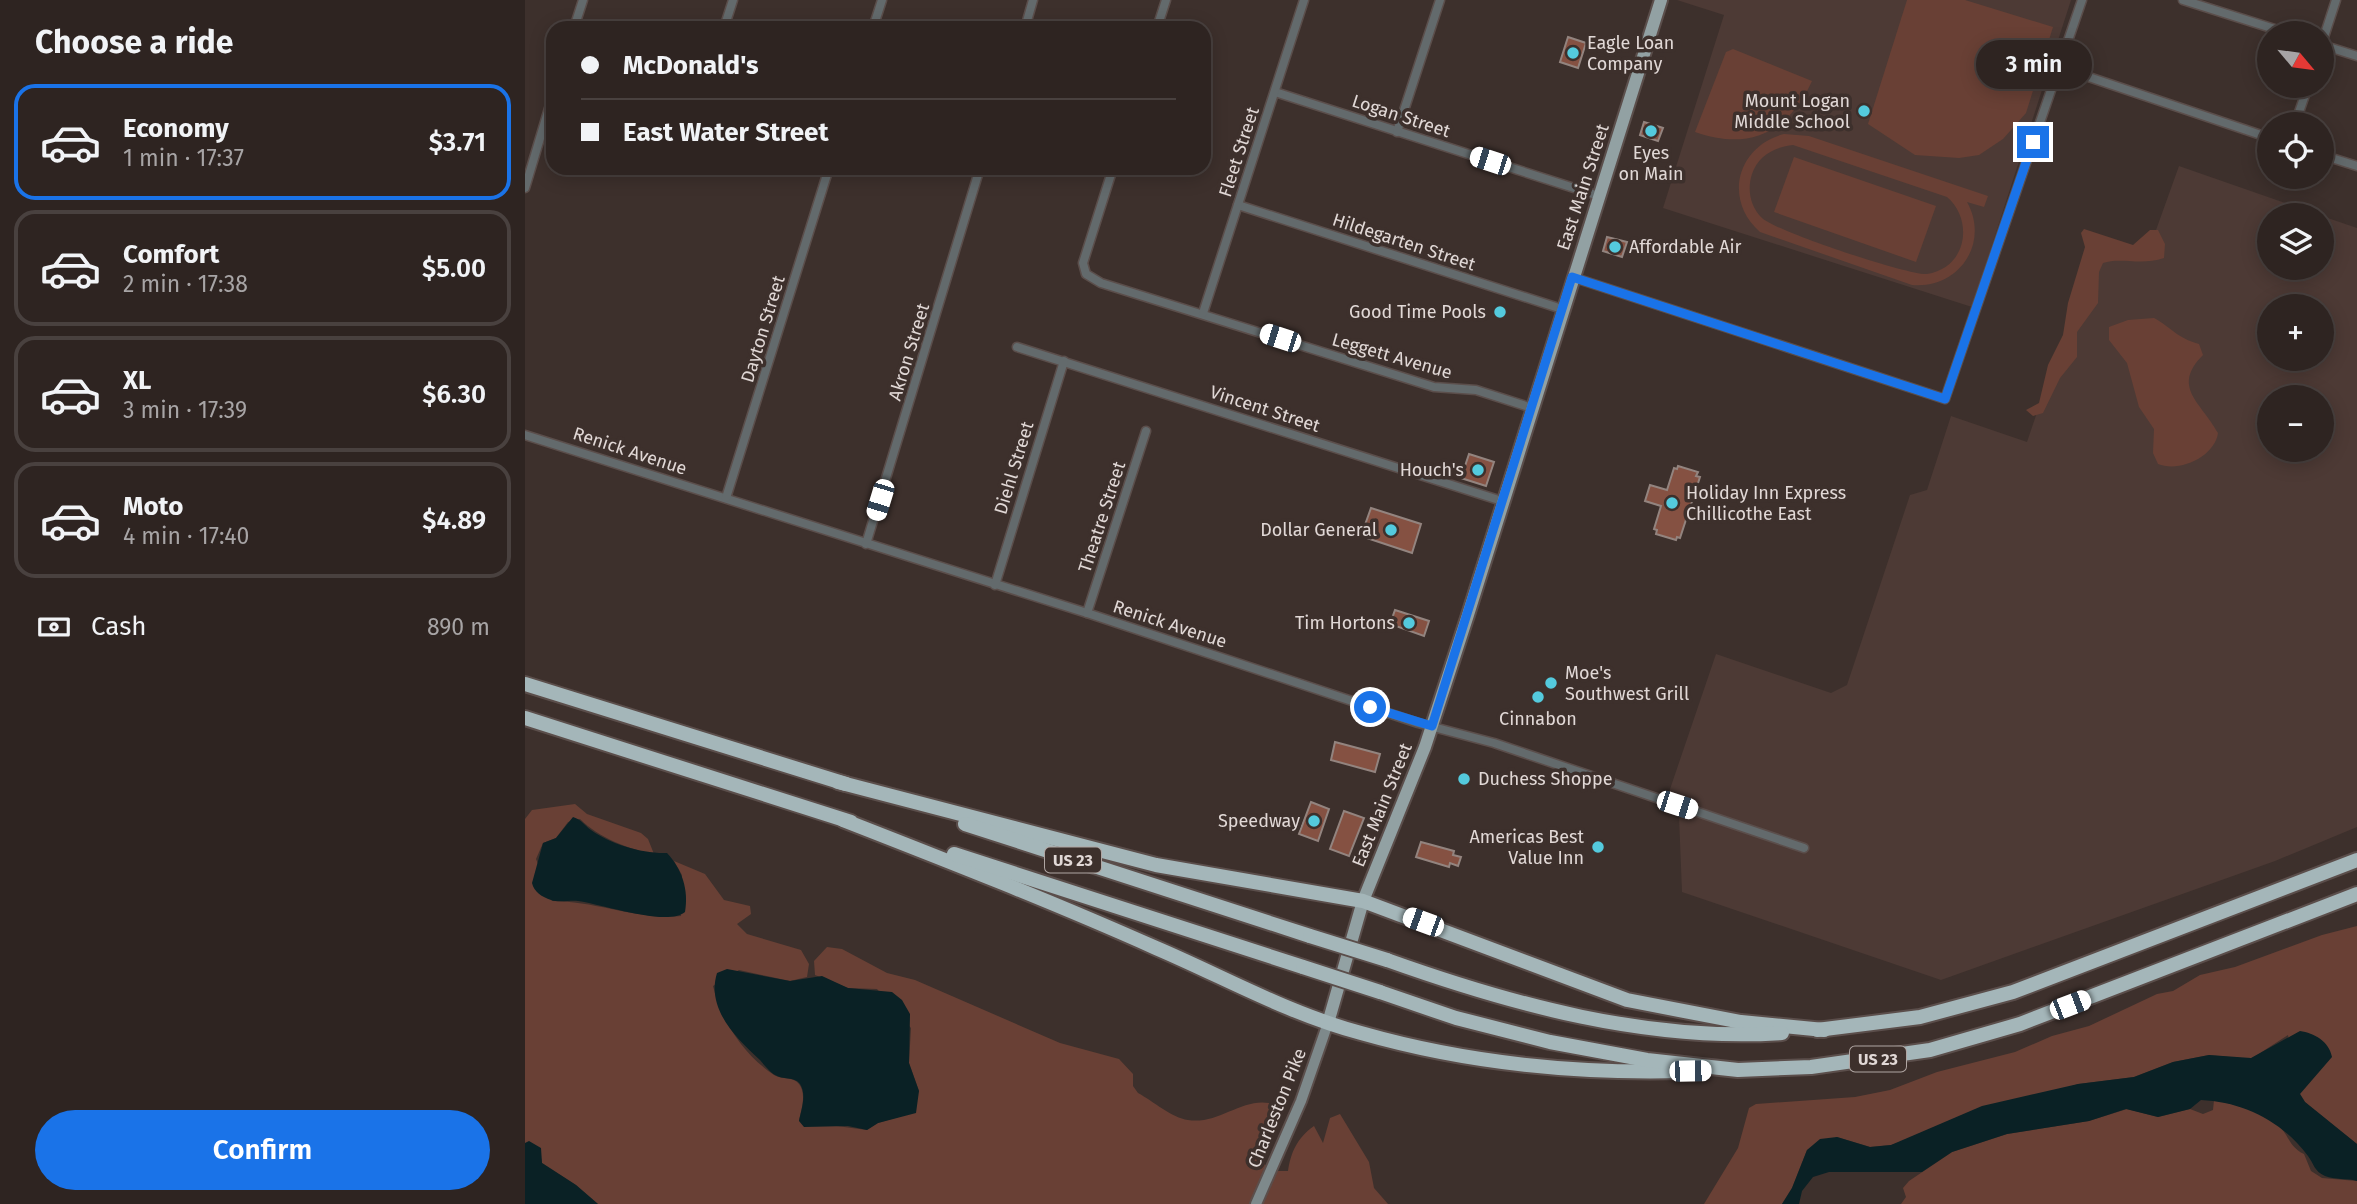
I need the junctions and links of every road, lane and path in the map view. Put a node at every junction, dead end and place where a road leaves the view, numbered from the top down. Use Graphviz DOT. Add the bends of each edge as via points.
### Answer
graph roads {
  1 [pos="583,0"];
  2 [pos="733,0"];
  3 [pos="882,0"];
  4 [pos="1033,0"];
  5 [pos="1166,0"];
  6 [pos="1304,0"];
  7 [pos="1440,0"];
  8 [pos="1661,0"];
  9 [pos="2082,0"];
  10 [pos="2183,0"];
  11 [pos="2336,0"];
  12 [pos="576,21"];
  13 [pos="726,21"];
  14 [pos="875,21"];
  15 [pos="1026,21"];
  16 [pos="1159,21"];
  17 [pos="2329,21"];
  18 [pos="2257,23"];
  19 [pos="2335,48"];
  20 [pos="2357,56"];
  21 [pos="2059,68"];
  22 [pos="1275,92"];
  23 [pos="546,118"];
  24 [pos="1397,132"];
  25 [pos="2257,134"];
  26 [pos="2334,159"];
  27 [pos="2357,166"];
  28 [pos="827,175"];
  29 [pos="979,175"];
  30 [pos="1110,175"];
  31 [pos="525,188"];
  32 [pos="1599,196"];
  33 [pos="1238,205"];
  34 [pos="1572,277"];
  35 [pos="1562,309"];
  36 [pos="1203,313"];
  37 [pos="1017,347"];
  38 [pos="1064,361"];
  39 [pos="1532,408"];
  40 [pos="1146,431"];
  41 [pos="525,435"];
  42 [pos="726,499"];
  43 [pos="1502,501"];
  44 [pos="866,544"];
  45 [pos="995,585"];
  46 [pos="1087,613"];
  47 [pos="525,684"];
  48 [pos="525,718"];
  49 [pos="1432,726"];
  50 [pos="838,782"];
  51 [pos="843,820"];
  52 [pos="1804,848"];
  53 [pos="2357,860"];
  54 [pos="2357,894"];
  55 [pos="1363,901"];
  56 [pos="1328,1023"];
  57 [pos="1824,1030"];
  58 [pos="1738,1070"];
  59 [pos="1256,1204"];
  1 -- 12 [label="street"];
  2 -- 13 [label="street"];
  3 -- 14 [label="street"];
  4 -- 15 [label="street"];
  5 -- 16 [label="street"];
  6 -- 22 [label="street, Fleet Street"];
  7 -- 24 [label="street"];
  8 -- 32 [label="main road, East Main Street"];
  9 -- 21 [label="street"];
  10 -- 18 [label="street"];
  11 -- 17 [label="street"];
  19 -- 20 [label="street"];
  21 -- 25 [label="street"];
  21 -- 34 [label="street" via="1945,399"];
  22 -- 24 [label="street, Logan Street"];
  22 -- 33 [label="street, Fleet Street"];
  23 -- 31 [label="street"];
  24 -- 32 [label="street, Logan Street"];
  26 -- 27 [label="street"];
  28 -- 42 [label="street, Dayton Street"];
  29 -- 44 [label="street, Akron Street"];
  30 -- 36 [label="street, Leggett Avenue" via="1083,263 1086,274 1101,283"];
  32 -- 34 [label="main road, East Main Street"];
  33 -- 35 [label="street, Hildegarten Street"];
  33 -- 36 [label="street, Fleet Street"];
  34 -- 35 [label="main road, East Main Street"];
  35 -- 39 [label="main road, East Main Street"];
  36 -- 39 [label="street, Leggett Avenue" via="1434,387 1476,390"];
  37 -- 38 [label="street, Vincent Street"];
  38 -- 43 [label="street, Vincent Street"];
  38 -- 45 [label="street, Diehl Street"];
  39 -- 43 [label="main road, East Main Street"];
  40 -- 46 [label="street, Theatre Street"];
  41 -- 42 [label="street, Renick Avenue"];
  42 -- 44 [label="street, Renick Avenue"];
  43 -- 49 [label="main road, East Main Street"];
  44 -- 45 [label="street, Renick Avenue"];
  45 -- 46 [label="street, Renick Avenue"];
  46 -- 49 [label="street, Renick Avenue"];
  47 -- 50 [label="highway, US 23"];
  48 -- 51 [label="highway, US 23"];
  49 -- 52 [label="street, Renick Avenue"];
  49 -- 55 [label="main road, East Main Street"];
  50 -- 55 [label="highway" via="1156,865"];
  50 -- 57 [label="highway, US 23, bridge" via="1466,988 1645,1028 1738,1036"];
  51 -- 56 [label="highway" via="1015,888"];
  51 -- 58 [label="highway, US 23, bridge" via="1456,1018 1647,1060"];
  53 -- 57 [label="highway, US 23" via="2013,992 1920,1017"];
  54 -- 58 [label="highway, US 23" via="2020,1024 1969,1039 1875,1060"];
  55 -- 56 [label="main road, East Main Street"];
  55 -- 57 [label="highway" via="1627,1000 1730,1020"];
  56 -- 58 [label="highway" via="1445,1054 1505,1062 1618,1073"];
  56 -- 59 [label="street, Charleston Pike" via="1313,1071"];
}
